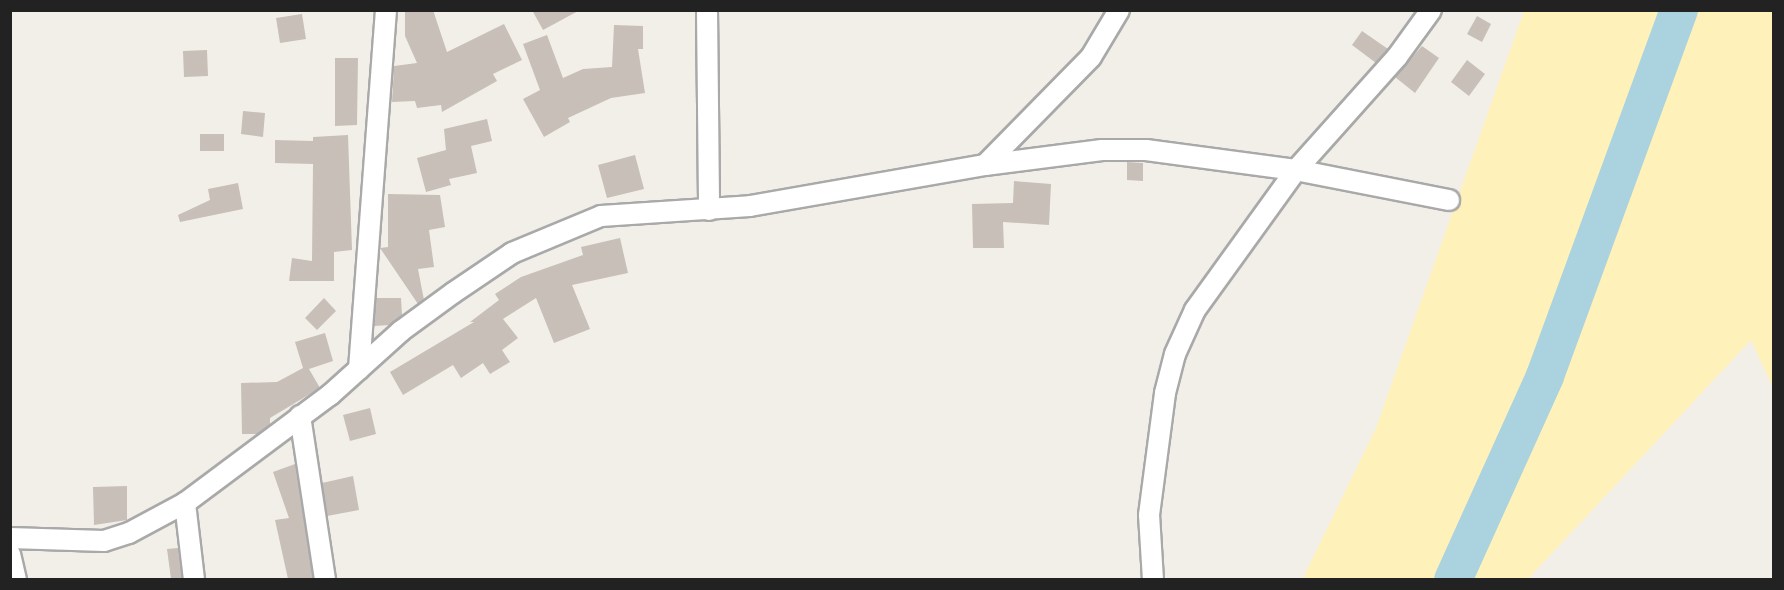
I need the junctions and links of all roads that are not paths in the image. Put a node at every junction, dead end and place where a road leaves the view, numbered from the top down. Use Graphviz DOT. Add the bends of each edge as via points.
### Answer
graph roads {
  1 [pos="386,10"];
  2 [pos="707,10"];
  3 [pos="1119,10"];
  4 [pos="1431,10"];
  5 [pos="985,165"];
  6 [pos="1296,170"];
  7 [pos="1449,200"];
  8 [pos="709,210"];
  9 [pos="359,369"];
  10 [pos="300,416"];
  11 [pos="185,503"];
  12 [pos="10,538"];
  13 [pos="10,554"];
  14 [pos="15,579"];
  15 [pos="194,579"];
  16 [pos="325,579"];
  17 [pos="1153,579"];
  1 -- 9 [label="street"];
  2 -- 8 [label="street"];
  3 -- 5 [label="street" via="1091,57"];
  4 -- 6 [label="street" via="1397,57"];
  5 -- 6 [label="street" via="1102,150 1146,150"];
  5 -- 8 [label="street"];
  6 -- 7 [label="street"];
  6 -- 17 [label="street" via="1195,310 1175,354 1165,393 1149,515"];
  8 -- 9 [label="street" via="601,216 554,233 512,253 453,293 401,331"];
  9 -- 10 [label="street"];
  10 -- 11 [label="street"];
  10 -- 16 [label="street"];
  11 -- 12 [label="street" via="129,533 104,541"];
  11 -- 15 [label="street"];
  13 -- 14 [label="street"];
}
